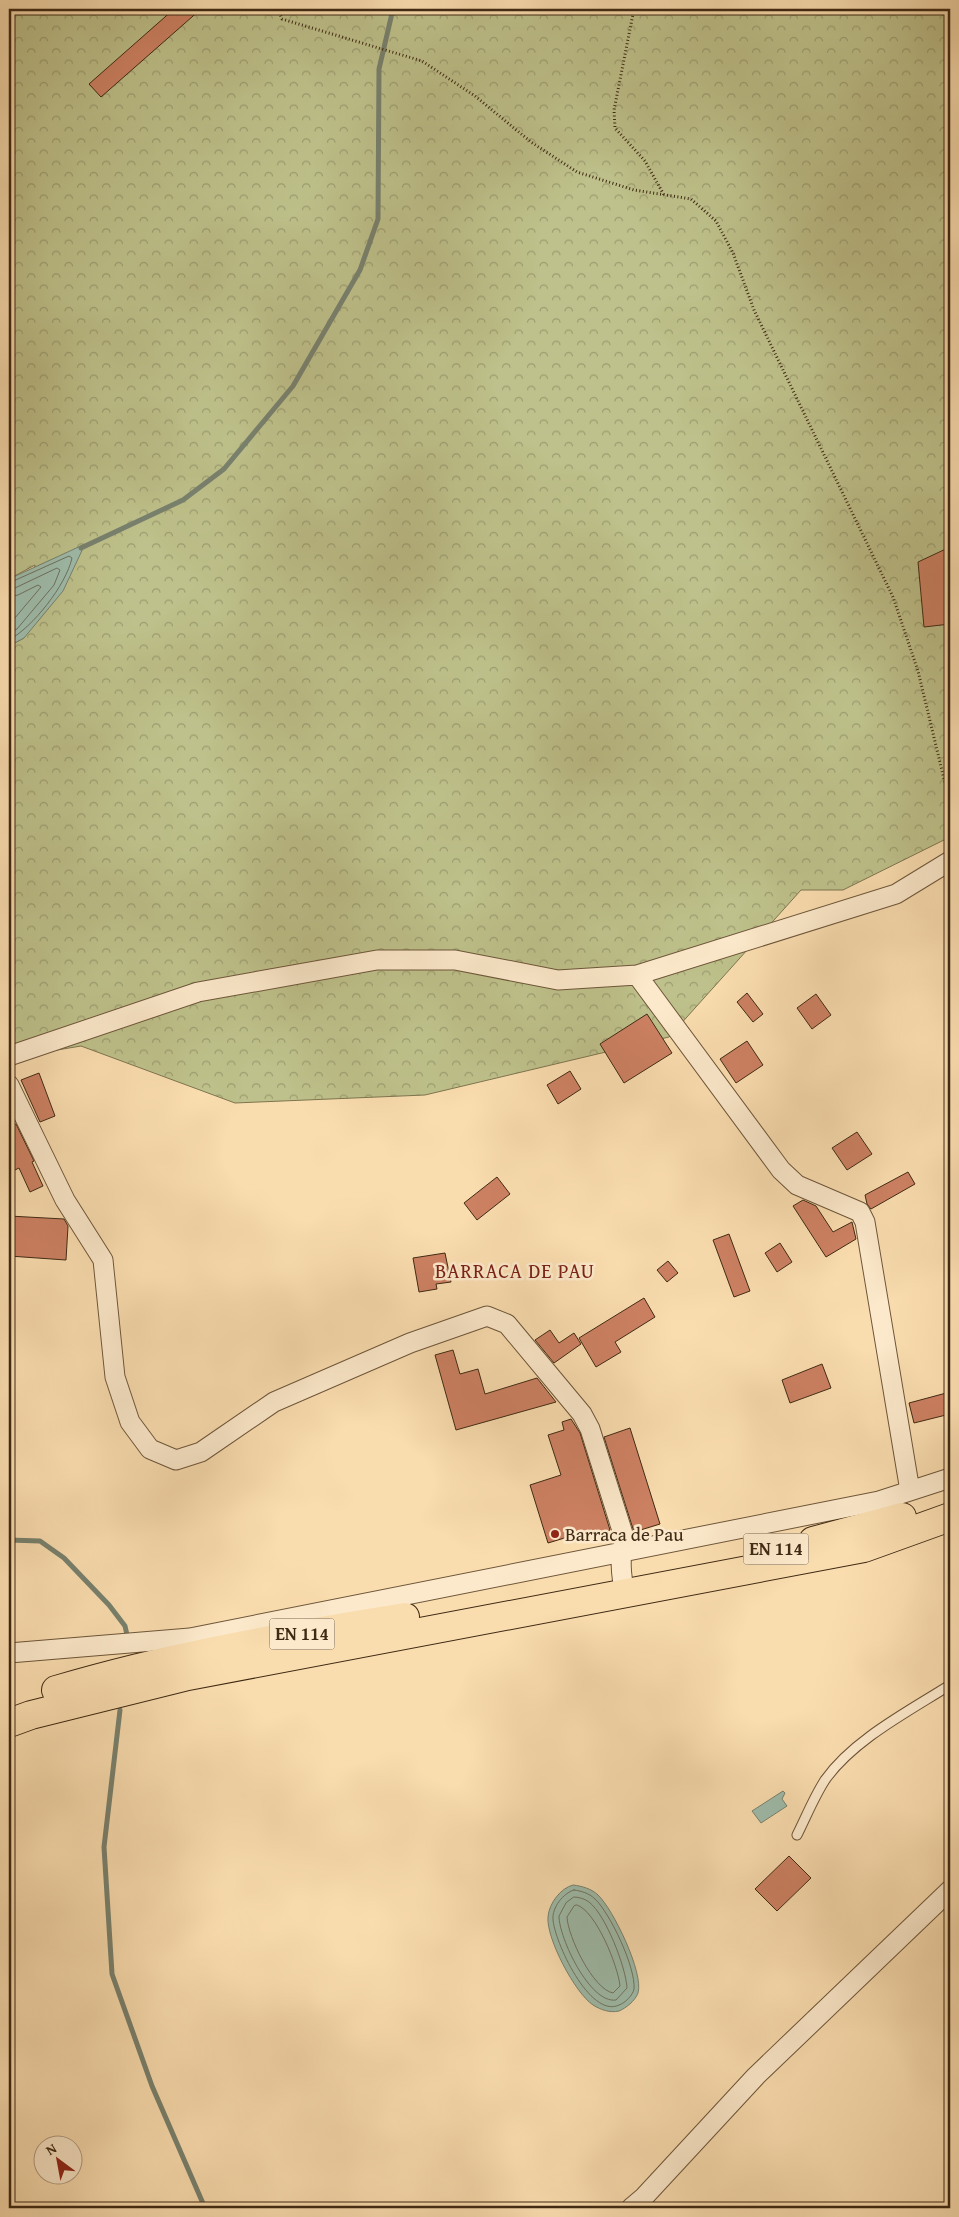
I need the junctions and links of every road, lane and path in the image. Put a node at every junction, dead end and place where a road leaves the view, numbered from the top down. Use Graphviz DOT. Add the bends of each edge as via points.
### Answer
graph roads {
  1 [pos="278,9"];
  2 [pos="634,9"];
  3 [pos="664,195"];
  4 [pos="950,804"];
  5 [pos="950,861"];
  6 [pos="637,974"];
  7 [pos="9,1056"];
  8 [pos="9,1085"];
  9 [pos="950,1478"];
  10 [pos="910,1491"];
  11 [pos="950,1502"];
  12 [pos="950,1517"];
  13 [pos="623,1575"];
  14 [pos="9,1653"];
  15 [pos="950,1685"];
  16 [pos="9,1704"];
  17 [pos="9,1723"];
  18 [pos="797,1835"];
  19 [pos="950,1890"];
  20 [pos="631,2208"];
  1 -- 3 [label="path" via="282,20 422,61 577,172 634,190"];
  2 -- 3 [label="path" via="614,110 615,128 645,161"];
  3 -- 4 [label="path" via="691,199 716,221 733,253 754,310 893,597 918,671"];
  5 -- 6 [label="street" via="896,894"];
  6 -- 7 [label="street" via="558,980 455,960 377,960 198,992"];
  6 -- 10 [label="street" via="781,1170 797,1185 860,1212 866,1222"];
  8 -- 13 [label="street" via="65,1200 103,1260 115,1377 130,1422 150,1448 176,1460 201,1452 274,1402 410,1343 487,1316 507,1324 582,1414 590,1429 625,1540"];
  9 -- 10 [label="street"];
  10 -- 13 [label="street"];
  11 -- 13 [label="main road, EN 114" via="784,1548"];
  12 -- 13 [label="main road, EN 114" via="864,1548"];
  13 -- 14 [label="street" via="190,1638"];
  13 -- 16 [label="main road, EN 114" via="191,1655"];
  13 -- 17 [label="main road, EN 114" via="188,1676 31,1714"];
  15 -- 18 [label="lane" via="873,1735 842,1760 826,1780"];
  19 -- 20 [label="street" via="756,2076"];
}
